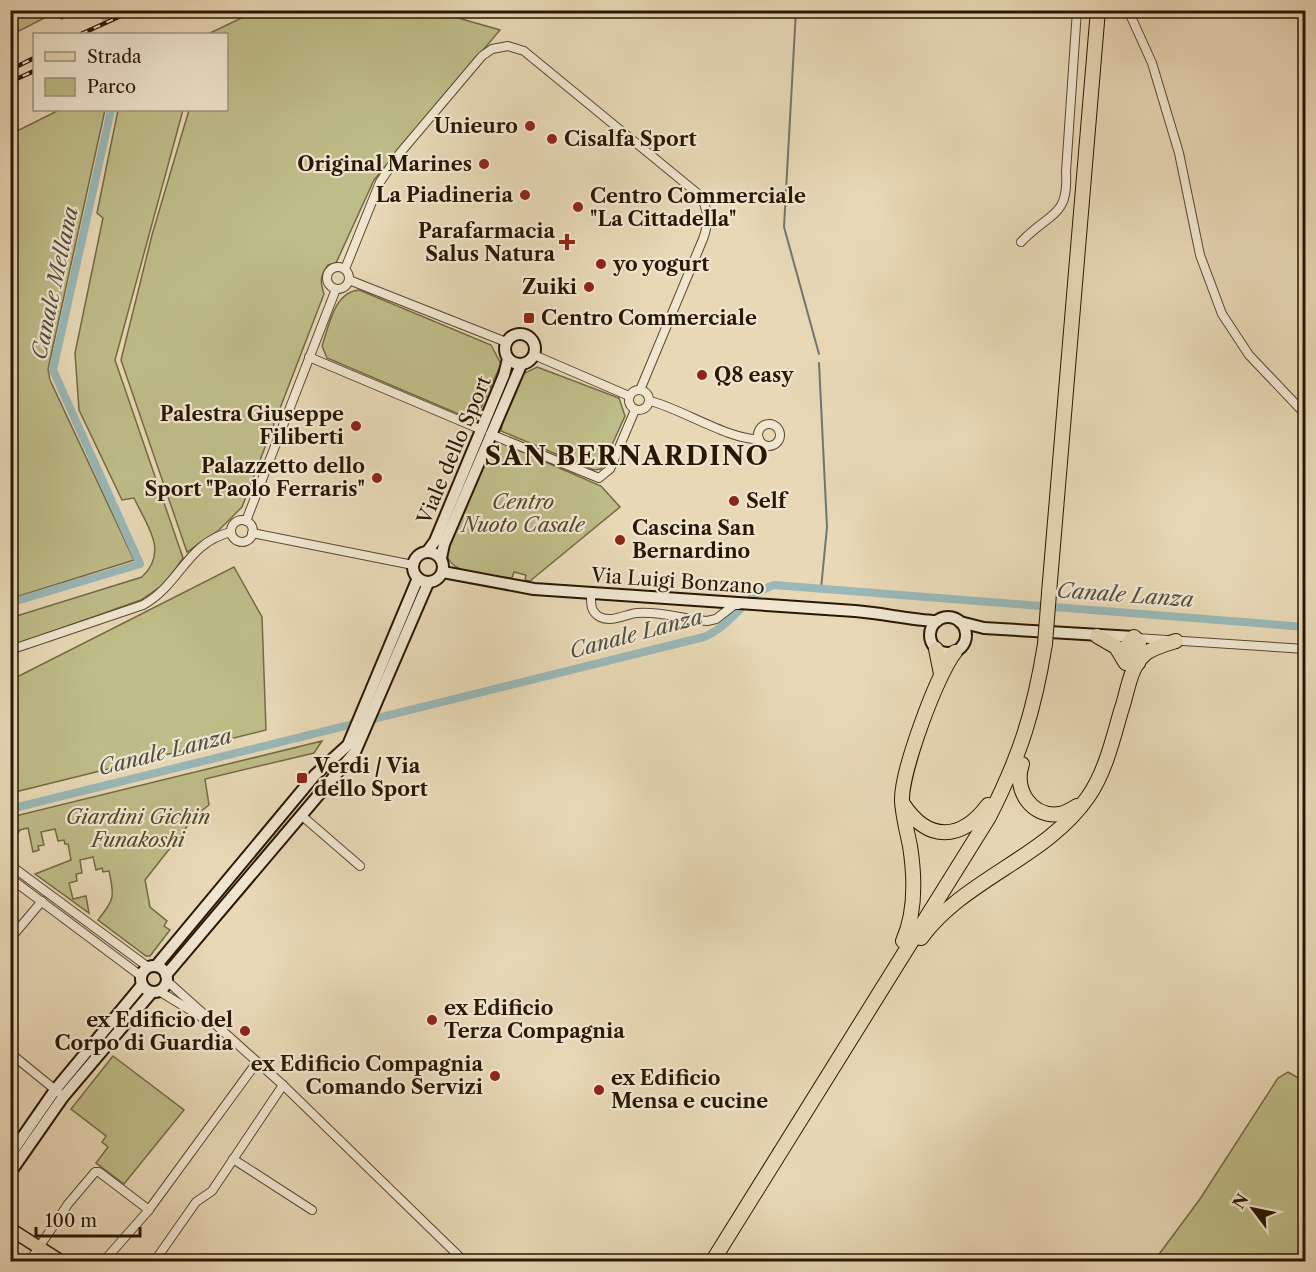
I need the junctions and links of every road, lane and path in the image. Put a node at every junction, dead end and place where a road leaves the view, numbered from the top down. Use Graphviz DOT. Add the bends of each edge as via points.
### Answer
graph roads {
  1 [pos="1077,10"];
  2 [pos="1098,10"];
  3 [pos="1128,10"];
  4 [pos="1021,242"];
  5 [pos="345,269"];
  6 [pos="349,280"];
  7 [pos="336,289"];
  8 [pos="506,342"];
  9 [pos="534,355"];
  10 [pos="309,357"];
  11 [pos="508,359"];
  12 [pos="520,365"];
  13 [pos="640,390"];
  14 [pos="629,396"];
  15 [pos="650,401"];
  16 [pos="635,410"];
  17 [pos="1305,415"];
  18 [pos="486,432"];
  19 [pos="759,439"];
  20 [pos="246,520"];
  21 [pos="231,532"];
  22 [pos="252,533"];
  23 [pos="427,552"];
  24 [pos="441,558"];
  25 [pos="413,565"];
  26 [pos="443,572"];
  27 [pos="423,581"];
  28 [pos="591,593"];
  29 [pos="776,613"];
  30 [pos="912,621"];
  31 [pos="937,621"];
  32 [pos="960,622"];
  33 [pos="984,628"];
  34 [pos="930,634"];
  35 [pos="1097,636"];
  36 [pos="1134,637"];
  37 [pos="1176,641"];
  38 [pos="960,647"];
  39 [pos="1305,649"];
  40 [pos="10,650"];
  41 [pos="936,650"];
  42 [pos="1132,663"];
  43 [pos="940,678"];
  44 [pos="1037,694"];
  45 [pos="358,732"];
  46 [pos="310,781"];
  47 [pos="321,791"];
  48 [pos="1090,795"];
  49 [pos="902,802"];
  50 [pos="301,815"];
  51 [pos="250,851"];
  52 [pos="262,860"];
  53 [pos="10,865"];
  54 [pos="360,866"];
  55 [pos="10,878"];
  56 [pos="42,902"];
  57 [pos="10,939"];
  58 [pos="152,967"];
  59 [pos="167,978"];
  60 [pos="141,981"];
  61 [pos="156,992"];
  62 [pos="212,1023"];
  63 [pos="858,1024"];
  64 [pos="10,1053"];
  65 [pos="257,1062"];
  66 [pos="283,1085"];
  67 [pos="59,1093"];
  68 [pos="10,1155"];
  69 [pos="233,1159"];
  70 [pos="10,1173"];
  71 [pos="149,1210"];
  72 [pos="312,1210"];
  73 [pos="10,1229"];
  74 [pos="10,1236"];
  75 [pos="37,1247"];
  76 [pos="29,1262"];
  77 [pos="62,1262"];
  78 [pos="103,1262"];
  79 [pos="154,1262"];
  80 [pos="465,1262"];
  81 [pos="711,1262"];
  1 -- 4 [label="street" via="1066,172 1068,194 1061,208 1034,227"];
  2 -- 44 [label="highway, bridge" via="1045,644"];
  3 -- 17 [label="street" via="1152,63 1179,153 1200,255 1222,314 1249,355"];
  5 -- 6 [label="street"];
  5 -- 7 [label="street" via="334,268 329,272 328,282"];
  5 -- 13 [label="street" via="380,182 400,153 482,56 500,47 515,46 562,80 702,198 708,220 706,230"];
  6 -- 7 [label="street" via="343,289"];
  6 -- 8 [label="street"];
  7 -- 10 [label="street"];
  8 -- 9 [label="street" via="515,335 526,335 534,344"];
  8 -- 11 [label="street" via="504,351"];
  9 -- 12 [label="street"];
  9 -- 14 [label="street"];
  10 -- 18 [label="street"];
  10 -- 20 [label="street"];
  11 -- 12 [label="street"];
  11 -- 18 [label="street, Viale dello Sport"];
  12 -- 18 [label="street, Viale dello Sport"];
  13 -- 14 [label="street"];
  13 -- 15 [label="street" via="646,392"];
  14 -- 16 [label="street" via="630,406"];
  15 -- 16 [label="street" via="645,409"];
  15 -- 19 [label="street" via="738,435"];
  16 -- 18 [label="street" via="610,469 599,478"];
  18 -- 23 [label="street, Viale dello Sport"];
  18 -- 24 [label="street, Viale dello Sport"];
  20 -- 21 [label="street" via="234,523"];
  20 -- 22 [label="street"];
  21 -- 22 [label="street" via="242,542"];
  21 -- 40 [label="street" via="195,550 158,596"];
  22 -- 25 [label="street"];
  23 -- 24 [label="street"];
  23 -- 25 [label="street" via="418,556"];
  24 -- 26 [label="street"];
  25 -- 27 [label="street"];
  26 -- 27 [label="street" via="437,580"];
  26 -- 28 [label="street, Via Luigi Bonzano" via="534,589"];
  27 -- 45 [label="street"];
  28 -- 29 [label="street" via="590,606 594,612 610,620 646,613 707,621 734,605 769,607"];
  28 -- 30 [label="street, Via Luigi Bonzano" via="855,611"];
  30 -- 31 [label="street, Via Luigi Bonzano"];
  30 -- 34 [label="street, Via Luigi Bonzano"];
  31 -- 32 [label="street" via="948,618"];
  31 -- 34 [label="street"];
  32 -- 33 [label="street"];
  32 -- 38 [label="street" via="965,631"];
  33 -- 35 [label="street"];
  33 -- 38 [label="street"];
  34 -- 41 [label="street"];
  35 -- 36 [label="street"];
  35 -- 42 [label="highway"];
  36 -- 37 [label="street"];
  36 -- 42 [label="highway" via="1125,652"];
  37 -- 39 [label="street"];
  37 -- 42 [label="highway"];
  38 -- 41 [label="street" via="946,653"];
  38 -- 43 [label="highway"];
  41 -- 43 [label="highway"];
  42 -- 48 [label="highway" via="1109,748"];
  43 -- 49 [label="highway" via="902,784"];
  44 -- 48 [label="highway" via="1040,704 1035,727 1017,782 1024,796 1035,808 1061,814"];
  44 -- 49 [label="highway" via="993,799 979,817 948,833 934,832 912,817"];
  44 -- 63 [label="highway" via="1021,747 989,817"];
  45 -- 46 [label="street"];
  45 -- 47 [label="street" via="350,759"];
  46 -- 47 [label="street"];
  46 -- 51 [label="street"];
  47 -- 50 [label="street"];
  48 -- 63 [label="highway" via="1053,833 943,912 878,1005"];
  49 -- 63 [label="highway" via="913,888 909,928"];
  50 -- 52 [label="street"];
  50 -- 54 [label="street"];
  51 -- 52 [label="street"];
  51 -- 58 [label="street"];
  52 -- 59 [label="street"];
  53 -- 58 [label="street"];
  55 -- 56 [label="street"];
  56 -- 57 [label="street"];
  56 -- 60 [label="street"];
  58 -- 59 [label="street"];
  58 -- 60 [label="street"];
  59 -- 61 [label="street"];
  59 -- 62 [label="street"];
  60 -- 61 [label="street"];
  60 -- 67 [label="street"];
  61 -- 62 [label="street"];
  61 -- 67 [label="street"];
  62 -- 65 [label="street"];
  63 -- 81 [label="highway"];
  64 -- 67 [label="street"];
  65 -- 66 [label="street"];
  65 -- 71 [label="street"];
  66 -- 69 [label="street"];
  66 -- 80 [label="street"];
  67 -- 68 [label="street"];
  67 -- 70 [label="street"];
  69 -- 72 [label="street"];
  69 -- 79 [label="street" via="212,1191 196,1202"];
  71 -- 75 [label="street" via="95,1172"];
  71 -- 78 [label="street"];
  73 -- 75 [label="main road"];
  74 -- 75 [label="main road"];
  75 -- 76 [label="street"];
  75 -- 77 [label="main road"];
}
